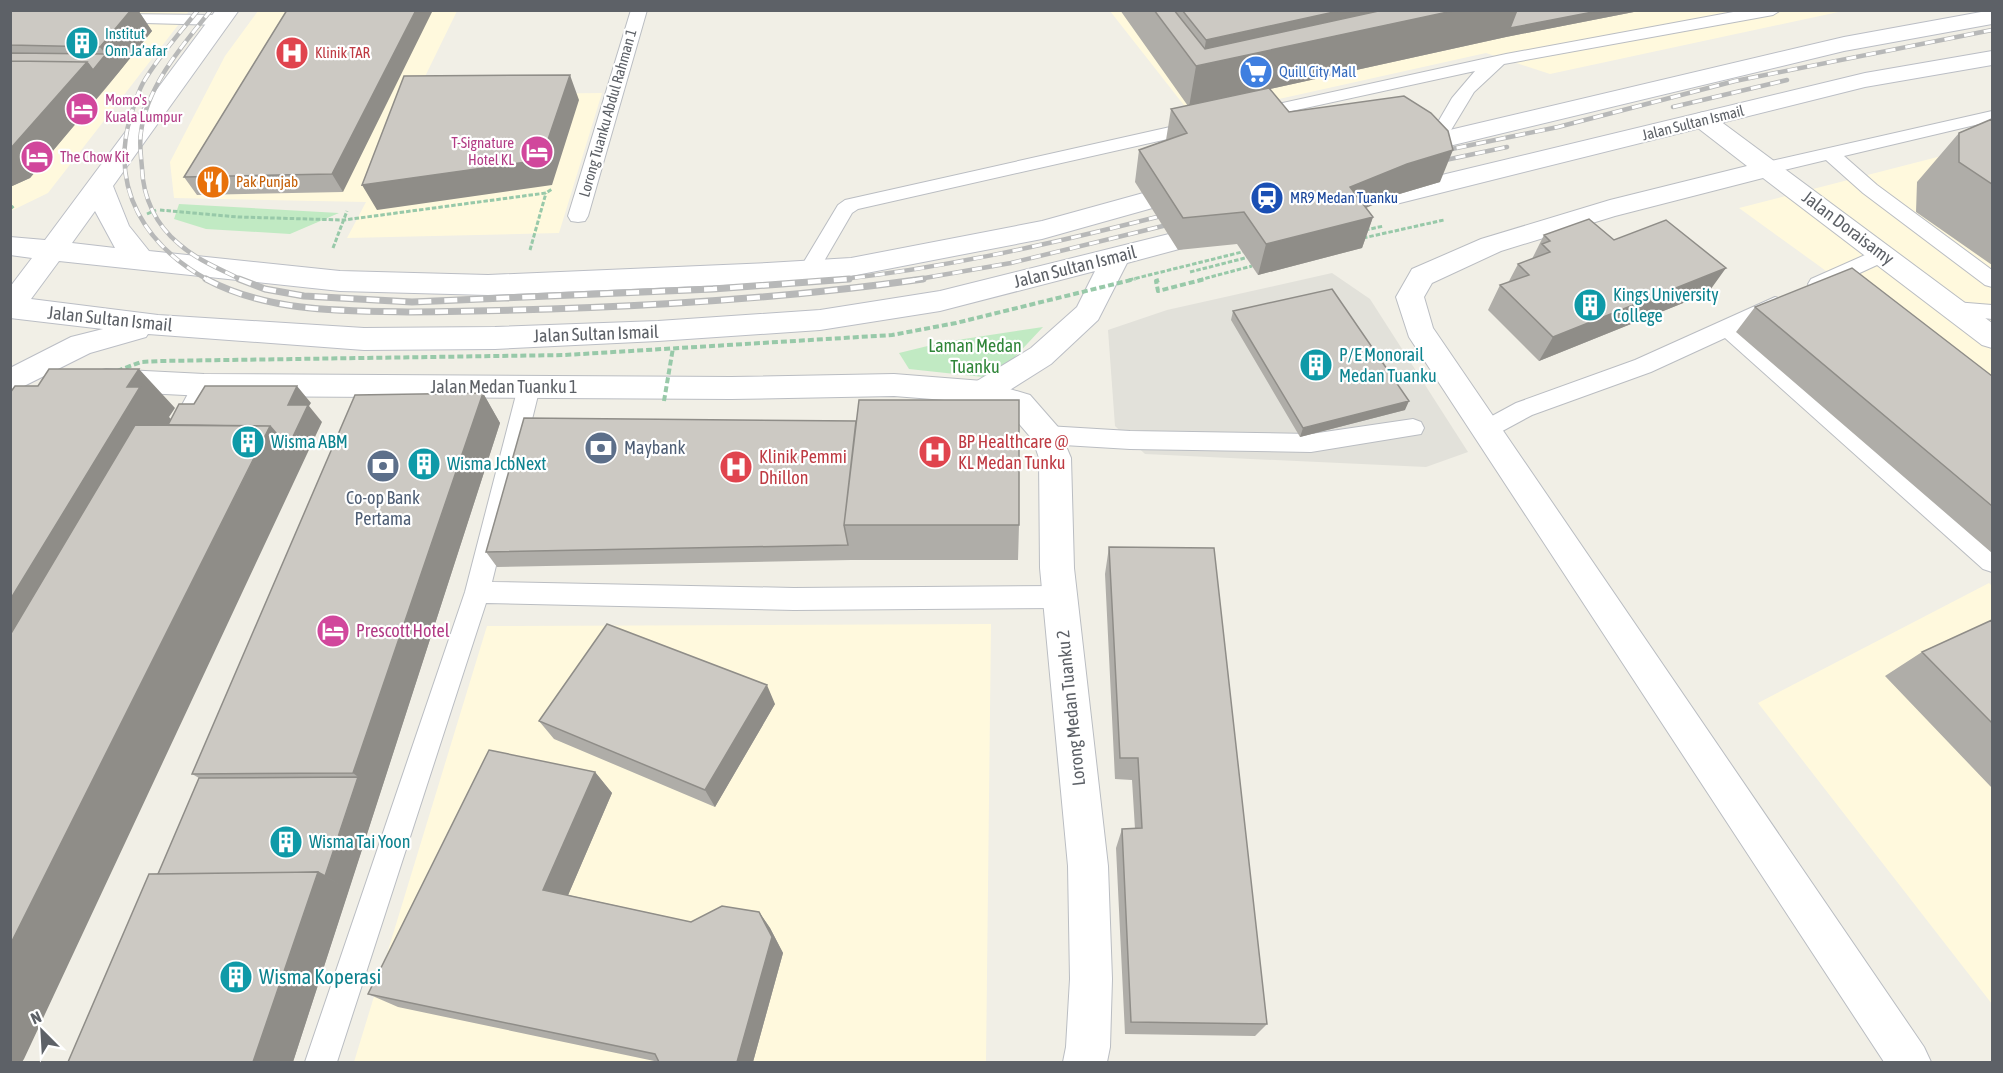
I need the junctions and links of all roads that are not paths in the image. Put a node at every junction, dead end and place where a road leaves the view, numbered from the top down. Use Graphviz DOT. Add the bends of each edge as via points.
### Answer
graph roads {
  1 [pos="639,10"];
  2 [pos="1773,10"];
  3 [pos="224,15"];
  4 [pos="1992,16"];
  5 [pos="101,19"];
  6 [pos="1992,58"];
  7 [pos="1506,59"];
  8 [pos="1992,116"];
  9 [pos="1237,118"];
  10 [pos="1703,120"];
  11 [pos="1214,123"];
  12 [pos="1428,143"];
  13 [pos="1830,154"];
  14 [pos="1767,168"];
  15 [pos="100,186"];
  16 [pos="1396,195"];
  17 [pos="1147,201"];
  18 [pos="578,216"];
  19 [pos="1173,242"];
  20 [pos="10,246"];
  21 [pos="52,251"];
  22 [pos="1883,254"];
  23 [pos="1116,257"];
  24 [pos="141,260"];
  25 [pos="809,270"];
  26 [pos="1992,280"];
  27 [pos="11,308"];
  28 [pos="1954,309"];
  29 [pos="1992,312"];
  30 [pos="158,325"];
  31 [pos="1726,327"];
  32 [pos="1992,338"];
  33 [pos="18,378"];
  34 [pos="204,385"];
  35 [pos="369,386"];
  36 [pos="529,387"];
  37 [pos="983,392"];
  38 [pos="354,422"];
  39 [pos="1413,428"];
  40 [pos="1487,429"];
  41 [pos="1047,435"];
  42 [pos="168,451"];
  43 [pos="1992,562"];
  44 [pos="477,592"];
  45 [pos="1060,597"];
  46 [pos="321,1062"];
  47 [pos="1085,1062"];
  48 [pos="1909,1062"];
  1 -- 18 [label="lane, Lorong Tuanku Abdul Rahman 1"];
  2 -- 7 [label="lane"];
  3 -- 5 [label="lane"];
  3 -- 15 [label="main road"];
  4 -- 12 [label="main road" via="1844,45"];
  6 -- 10 [label="main road, Jalan Sultan Ismail" via="1864,80"];
  7 -- 9 [label="lane"];
  7 -- 12 [label="lane" via="1469,84"];
  8 -- 13 [label="lane"];
  10 -- 14 [label="main road, Jalan Doraisamy"];
  10 -- 16 [label="main road, Jalan Sultan Ismail"];
  11 -- 25 [label="lane" via="852,204 844,209"];
  13 -- 14 [label="lane"];
  13 -- 26 [label="lane" via="1870,189"];
  14 -- 22 [label="main road, Jalan Doraisamy"];
  14 -- 40 [label="main road" via="1513,237 1422,276 1410,297 1419,330"];
  15 -- 21 [label="main road"];
  15 -- 24 [label="main road" via="111,220"];
  17 -- 25 [label="main road" via="1042,230 930,253"];
  19 -- 23 [label="main road, Jalan Sultan Ismail"];
  20 -- 21 [label="main road"];
  21 -- 24 [label="main road"];
  21 -- 27 [label="main road"];
  22 -- 28 [label="main road, Jalan Doraisamy"];
  22 -- 31 [label="lane"];
  23 -- 30 [label="main road, Jalan Sultan Ismail" via="940,301 820,320 670,331 364,339"];
  23 -- 37 [label="main road" via="1088,313 1041,356"];
  24 -- 25 [label="main road" via="340,281 488,285"];
  27 -- 30 [label="main road, Jalan Sultan Ismail"];
  28 -- 29 [label="lane"];
  28 -- 32 [label="main road, Jalan Doraisamy"];
  30 -- 33 [label="main road" via="81,345"];
  31 -- 40 [label="lane" via="1640,367 1521,408"];
  31 -- 43 [label="lane"];
  33 -- 34 [label="main road, Jalan Medan Tuanku 1"];
  34 -- 35 [label="main road, Jalan Medan Tuanku 1"];
  34 -- 42 [label="lane"];
  35 -- 36 [label="main road, Jalan Medan Tuanku 1"];
  35 -- 38 [label="main road"];
  36 -- 37 [label="main road, Jalan Medan Tuanku 1" via="894,384"];
  36 -- 44 [label="lane"];
  37 -- 41 [label="main road, Lorong Medan Tuanku 2" via="1019,403"];
  39 -- 41 [label="lane" via="1311,443"];
  40 -- 48 [label="main road"];
  41 -- 45 [label="main road, Lorong Medan Tuanku 2" via="1055,458"];
  44 -- 45 [label="lane" via="794,599"];
  44 -- 46 [label="lane"];
  45 -- 47 [label="main road, Lorong Medan Tuanku 2" via="1088,866 1091,979"];
}
